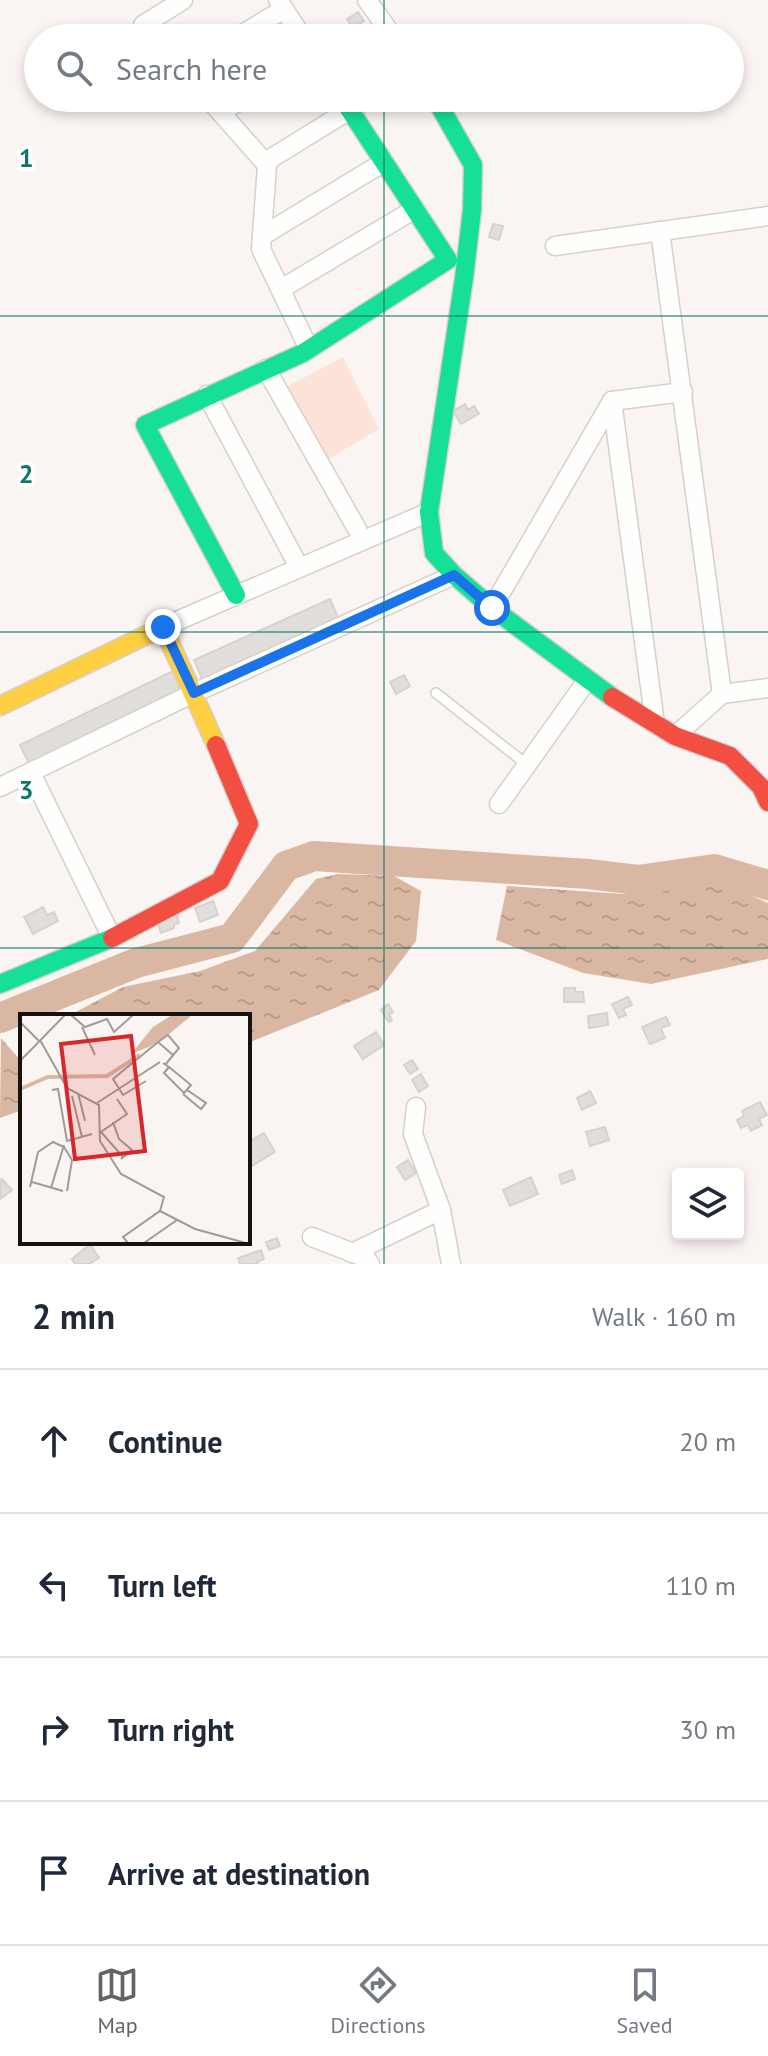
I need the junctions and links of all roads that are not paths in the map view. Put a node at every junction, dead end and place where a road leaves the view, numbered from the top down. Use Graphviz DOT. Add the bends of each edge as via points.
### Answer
graph roads {
  1 [pos="183,0"];
  2 [pos="367,0"];
  3 [pos="281,4"];
  4 [pos="145,24"];
  5 [pos="255,24"];
  6 [pos="294,24"];
  7 [pos="384,24"];
  8 [pos="220,112"];
  9 [pos="335,112"];
  10 [pos="351,112"];
  11 [pos="443,112"];
  12 [pos="265,162"];
  13 [pos="384,162"];
  14 [pos="415,209"];
  15 [pos="768,216"];
  16 [pos="660,231"];
  17 [pos="262,236"];
  18 [pos="555,246"];
  19 [pos="281,289"];
  20 [pos="309,349"];
  21 [pos="266,369"];
  22 [pos="683,392"];
  23 [pos="207,395"];
  24 [pos="612,401"];
  25 [pos="429,512"];
  26 [pos="357,529"];
  27 [pos="299,567"];
  28 [pos="454,575"];
  29 [pos="236,595"];
  30 [pos="492,608"];
  31 [pos="163,627"];
  32 [pos="588,679"];
  33 [pos="768,688"];
  34 [pos="194,693"];
  35 [pos="436,693"];
  36 [pos="722,694"];
  37 [pos="0,706"];
  38 [pos="655,724"];
  39 [pos="675,736"];
  40 [pos="526,764"];
  41 [pos="31,773"];
  42 [pos="0,787"];
  43 [pos="768,802"];
  44 [pos="499,804"];
  45 [pos="112,938"];
  46 [pos="0,984"];
  47 [pos="416,1107"];
  48 [pos="441,1210"];
  49 [pos="312,1237"];
  50 [pos="352,1253"];
  51 [pos="370,1264"];
  52 [pos="451,1264"];
  1 -- 4 [label="street"];
  2 -- 7 [label="street"];
  3 -- 5 [label="street"];
  3 -- 6 [label="street"];
  8 -- 12 [label="street"];
  9 -- 12 [label="street"];
  10 -- 13 [label="street"];
  11 -- 25 [label="street" via="473,165 472,210"];
  12 -- 17 [label="street"];
  13 -- 14 [label="street"];
  13 -- 17 [label="street"];
  14 -- 19 [label="street"];
  14 -- 20 [label="street" via="448,260"];
  15 -- 16 [label="street"];
  16 -- 18 [label="street"];
  16 -- 22 [label="street"];
  17 -- 19 [label="street" via="261,249"];
  19 -- 20 [label="street"];
  20 -- 21 [label="street"];
  21 -- 23 [label="street"];
  21 -- 26 [label="street"];
  22 -- 24 [label="street"];
  22 -- 36 [label="street"];
  23 -- 27 [label="street"];
  23 -- 29 [label="street" via="145,425"];
  24 -- 30 [label="street"];
  24 -- 38 [label="street"];
  25 -- 27 [label="street"];
  25 -- 28 [label="street" via="434,553"];
  27 -- 29 [label="street"];
  28 -- 30 [label="street"];
  28 -- 34 [label="street"];
  29 -- 31 [label="street"];
  30 -- 32 [label="street"];
  31 -- 34 [label="street"];
  31 -- 37 [label="street"];
  32 -- 38 [label="street"];
  32 -- 40 [label="street"];
  33 -- 36 [label="street"];
  34 -- 41 [label="street"];
  34 -- 45 [label="street" via="249,824 220,881"];
  35 -- 40 [label="lane"];
  36 -- 39 [label="street"];
  38 -- 39 [label="street"];
  39 -- 43 [label="street" via="730,756 761,787"];
  40 -- 44 [label="street"];
  41 -- 42 [label="street"];
  41 -- 45 [label="street"];
  45 -- 46 [label="street"];
  47 -- 48 [label="street" via="413,1134"];
  48 -- 50 [label="street"];
  48 -- 52 [label="street"];
  49 -- 50 [label="street"];
  50 -- 51 [label="street"];
}
